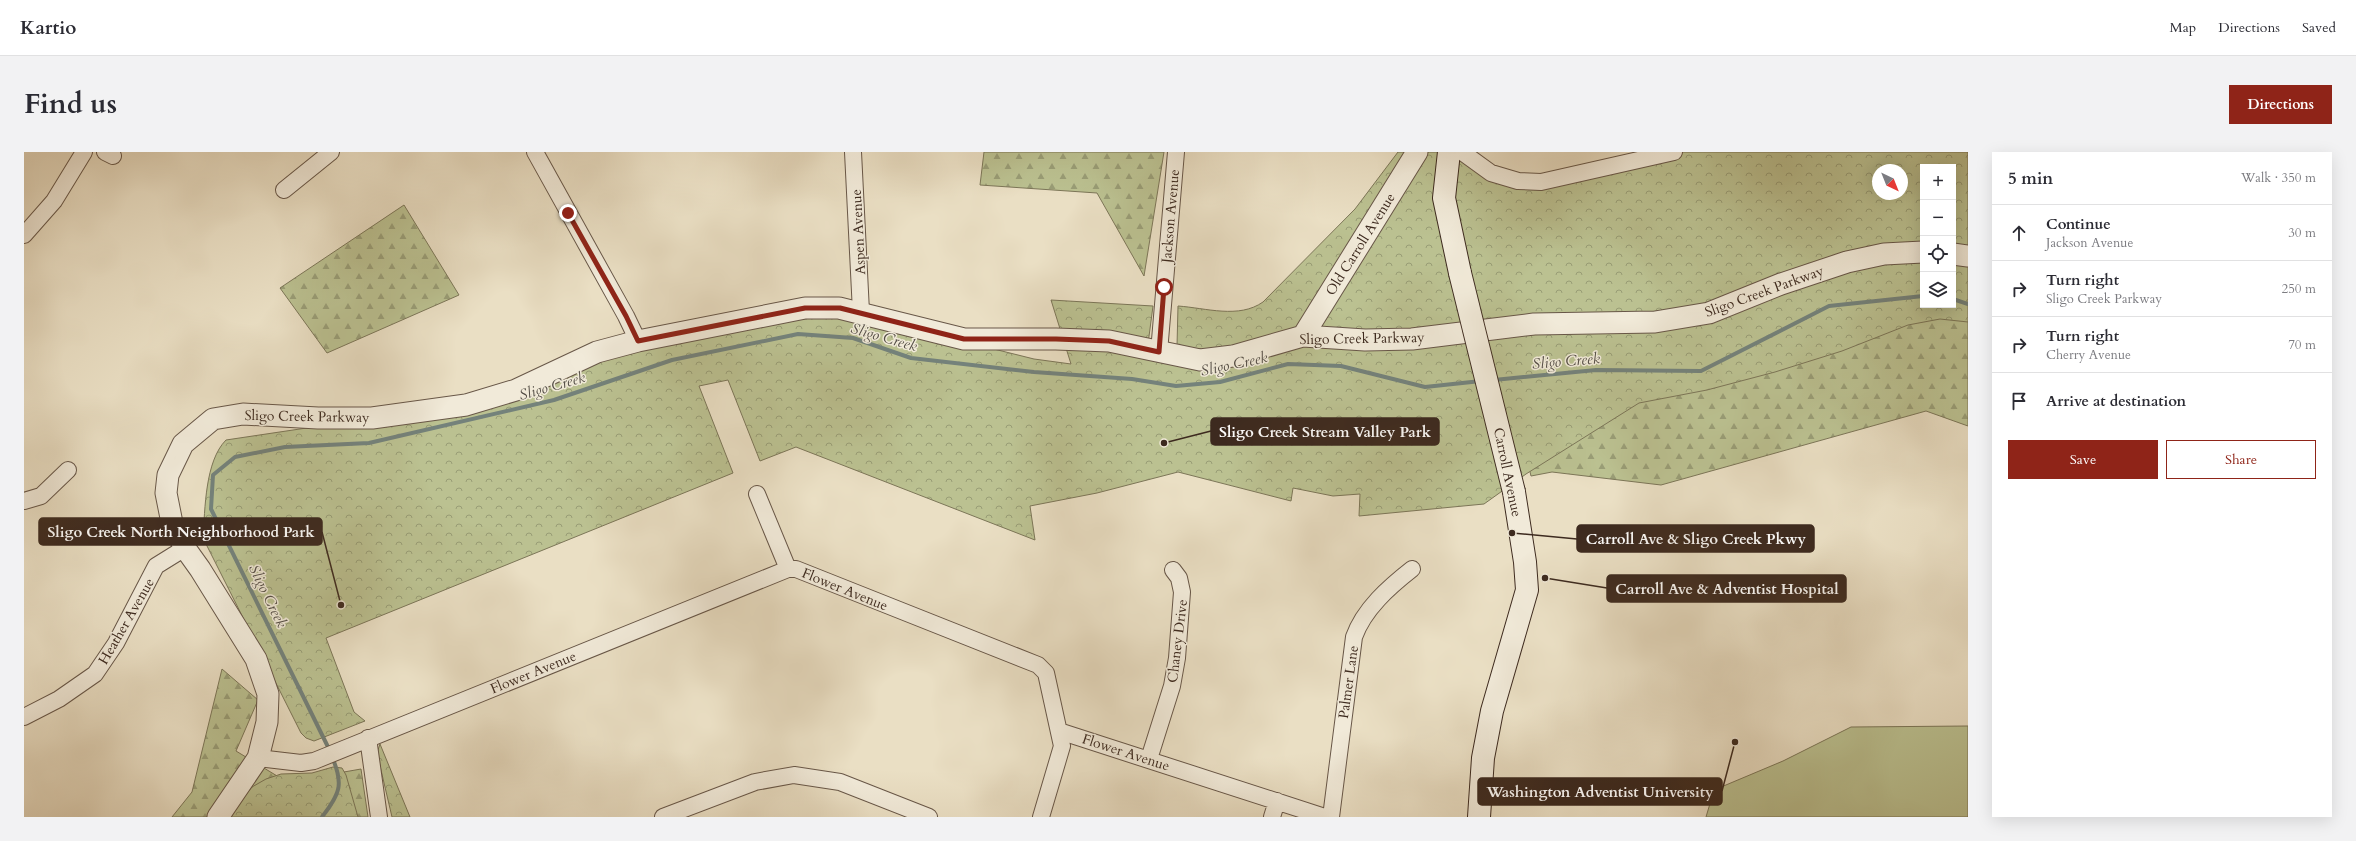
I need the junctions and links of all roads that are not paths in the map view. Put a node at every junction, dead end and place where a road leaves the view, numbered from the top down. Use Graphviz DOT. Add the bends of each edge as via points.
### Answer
graph roads {
  1 [pos="84,152"];
  2 [pos="331,152"];
  3 [pos="535,152"];
  4 [pos="853,152"];
  5 [pos="1176,152"];
  6 [pos="1417,152"];
  7 [pos="1449,152"];
  8 [pos="1462,152"];
  9 [pos="1674,152"];
  10 [pos="284,190"];
  11 [pos="24,235"];
  12 [pos="1920,252"];
  13 [pos="1956,254"];
  14 [pos="1968,256"];
  15 [pos="861,312"];
  16 [pos="1303,336"];
  17 [pos="638,341"];
  18 [pos="1159,352"];
  19 [pos="68,470"];
  20 [pos="757,494"];
  21 [pos="24,501"];
  22 [pos="185,548"];
  23 [pos="788,569"];
  24 [pos="1412,569"];
  25 [pos="1173,570"];
  26 [pos="24,717"];
  27 [pos="1060,731"];
  28 [pos="368,738"];
  29 [pos="258,758"];
  30 [pos="1149,759"];
  31 [pos="1277,802"];
  32 [pos="218,817"];
  33 [pos="379,817"];
  34 [pos="663,817"];
  35 [pos="929,817"];
  36 [pos="1040,817"];
  37 [pos="1272,817"];
  38 [pos="1325,817"];
  39 [pos="1330,817"];
  40 [pos="1479,817"];
  1 -- 11 [label="street" via="54,201"];
  2 -- 10 [label="street"];
  3 -- 17 [label="street"];
  4 -- 15 [label="street, Aspen Avenue"];
  5 -- 18 [label="street, Jackson Avenue"];
  6 -- 16 [label="street, Old Carroll Avenue"];
  7 -- 40 [label="main road, Carroll Avenue, bridge" via="1444,198 1514,492 1527,590 1492,711 1483,758"];
  8 -- 9 [label="street" via="1491,173 1518,181 1541,182"];
  12 -- 16 [label="street, Sligo Creek Parkway" via="1884,254 1847,262 1781,284 1709,313 1655,322 1534,324 1412,339 1365,340"];
  13 -- 14 [label="street"];
  15 -- 17 [label="street, Sligo Creek Parkway" via="840,308 805,308"];
  15 -- 18 [label="street, Sligo Creek Parkway" via="964,339 1109,341"];
  16 -- 18 [label="street, Sligo Creek Parkway" via="1233,356 1200,360"];
  17 -- 22 [label="street, Sligo Creek Parkway" via="597,352 516,390 466,405 372,418 243,414 213,419 183,444 168,475 166,493 172,523"];
  19 -- 21 [label="street" via="41,496"];
  20 -- 23 [label="street"];
  22 -- 26 [label="street, Heather Avenue" via="156,566 116,643 95,674 59,699"];
  22 -- 29 [label="street, Sligo Creek Parkway" via="256,659 268,694 267,722"];
  23 -- 27 [label="street, Flower Avenue" via="796,569 1038,665 1046,673"];
  23 -- 28 [label="street, Flower Avenue"];
  24 -- 39 [label="street, Palmer Lane" via="1363,617 1354,637"];
  25 -- 30 [label="street, Chaney Drive" via="1180,578 1182,592 1177,658 1172,686"];
  27 -- 30 [label="street, Flower Avenue"];
  27 -- 36 [label="street" via="1062,746"];
  28 -- 29 [label="street, Flower Avenue" via="314,761 301,763"];
  28 -- 33 [label="street"];
  29 -- 32 [label="street, Sligo Creek Parkway"];
  30 -- 31 [label="street, Flower Avenue"];
  31 -- 37 [label="street"];
  31 -- 38 [label="street, Flower Avenue"];
  34 -- 35 [label="street" via="755,782 794,775 840,782"];
}
